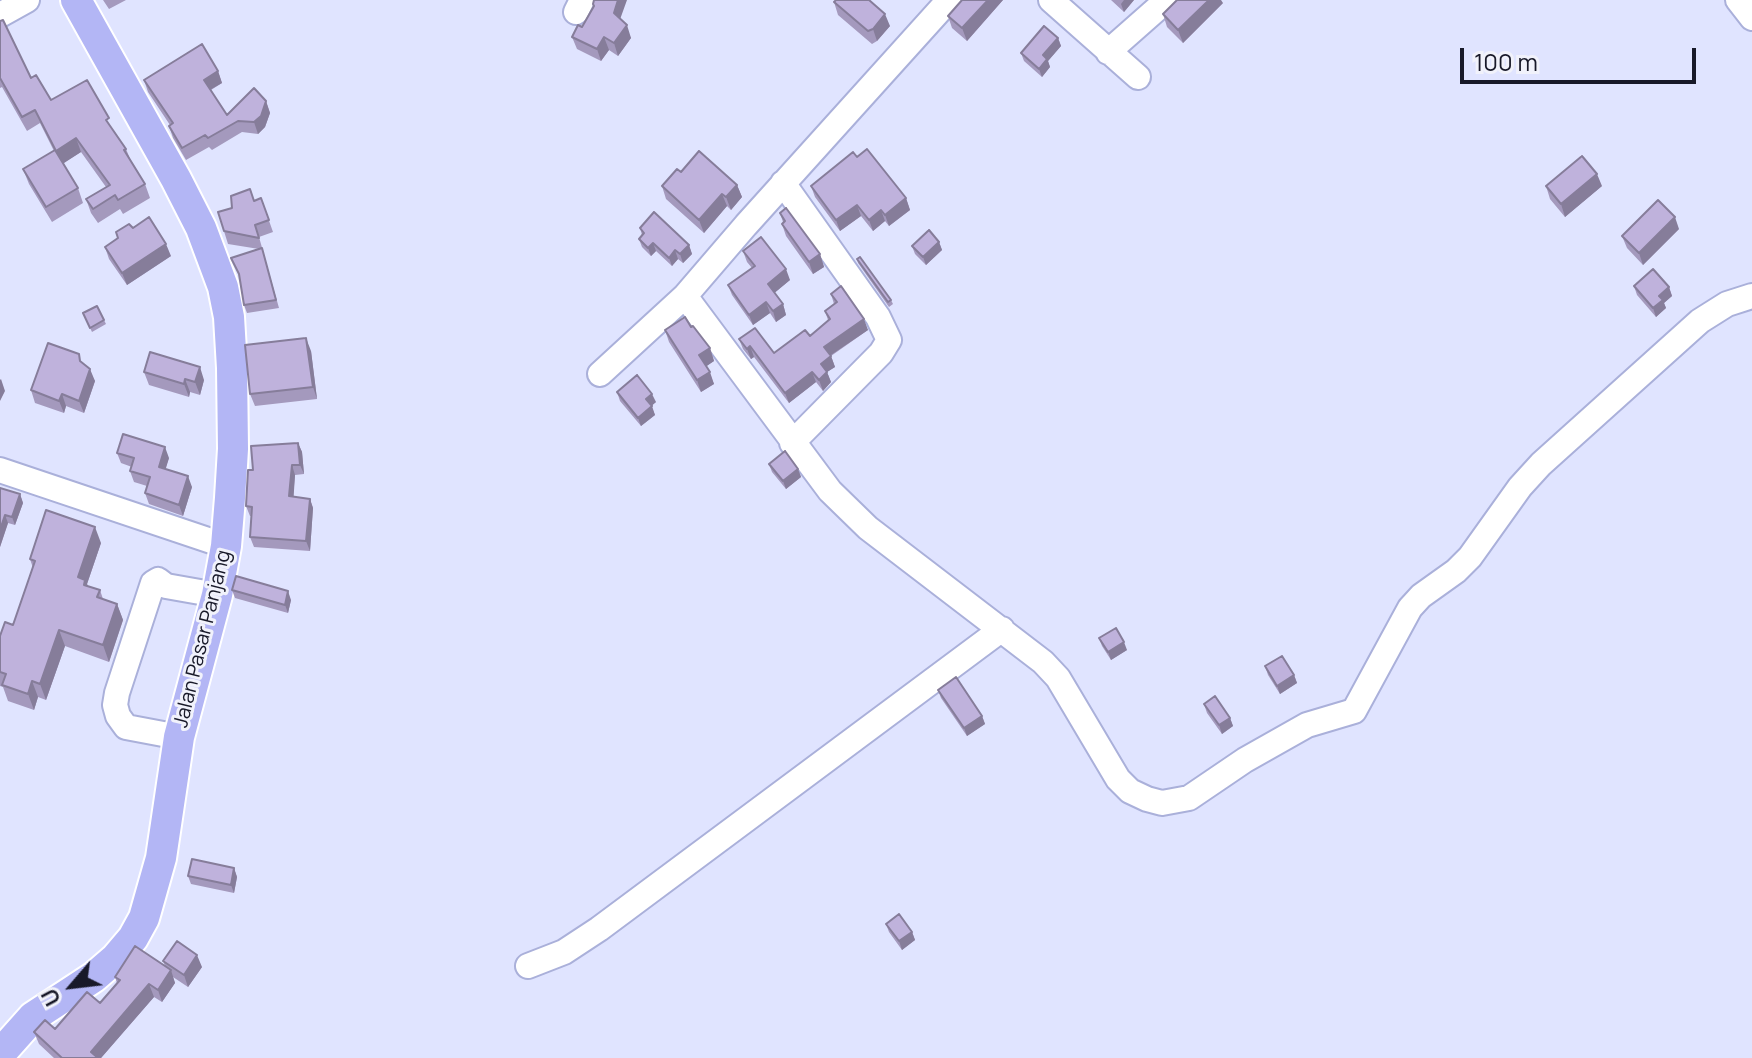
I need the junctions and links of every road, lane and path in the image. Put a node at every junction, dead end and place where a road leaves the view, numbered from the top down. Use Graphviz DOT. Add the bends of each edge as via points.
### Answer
graph roads {
  1 [pos="27,0"];
  2 [pos="76,0"];
  3 [pos="949,0"];
  4 [pos="1051,0"];
  5 [pos="1167,0"];
  6 [pos="1738,0"];
  7 [pos="0,15"];
  8 [pos="1752,18"];
  9 [pos="1108,52"];
  10 [pos="1138,77"];
  11 [pos="783,183"];
  12 [pos="685,296"];
  13 [pos="1752,296"];
  14 [pos="600,374"];
  15 [pos="792,443"];
  16 [pos="0,470"];
  17 [pos="226,546"];
  18 [pos="217,595"];
  19 [pos="1002,629"];
  20 [pos="179,737"];
  21 [pos="528,966"];
  22 [pos="0,1054"];
  1 -- 7 [label="street"];
  2 -- 17 [label="main road, Jalan Pasar Panjang" via="176,179 223,287 229,317 233,449"];
  3 -- 11 [label="street"];
  4 -- 9 [label="street"];
  5 -- 9 [label="street"];
  6 -- 8 [label="street"];
  9 -- 10 [label="street"];
  11 -- 12 [label="street"];
  11 -- 15 [label="street" via="889,340"];
  12 -- 14 [label="street"];
  12 -- 15 [label="street"];
  13 -- 19 [label="street" via="1700,321 1541,464 1470,557 1410,608 1354,711 1307,725 1189,798 1162,803 1130,791 1105,761 1058,678"];
  15 -- 19 [label="street" via="868,528"];
  16 -- 17 [label="street"];
  17 -- 18 [label="main road, Jalan Pasar Panjang"];
  18 -- 20 [label="main road, Jalan Pasar Panjang"];
  18 -- 20 [label="street" via="153,583 117,693 115,705 126,727"];
  19 -- 21 [label="street" via="599,929 564,952"];
  20 -- 22 [label="main road, Jalan Pasar Panjang" via="161,858 139,928 116,958 33,1017"];
}
